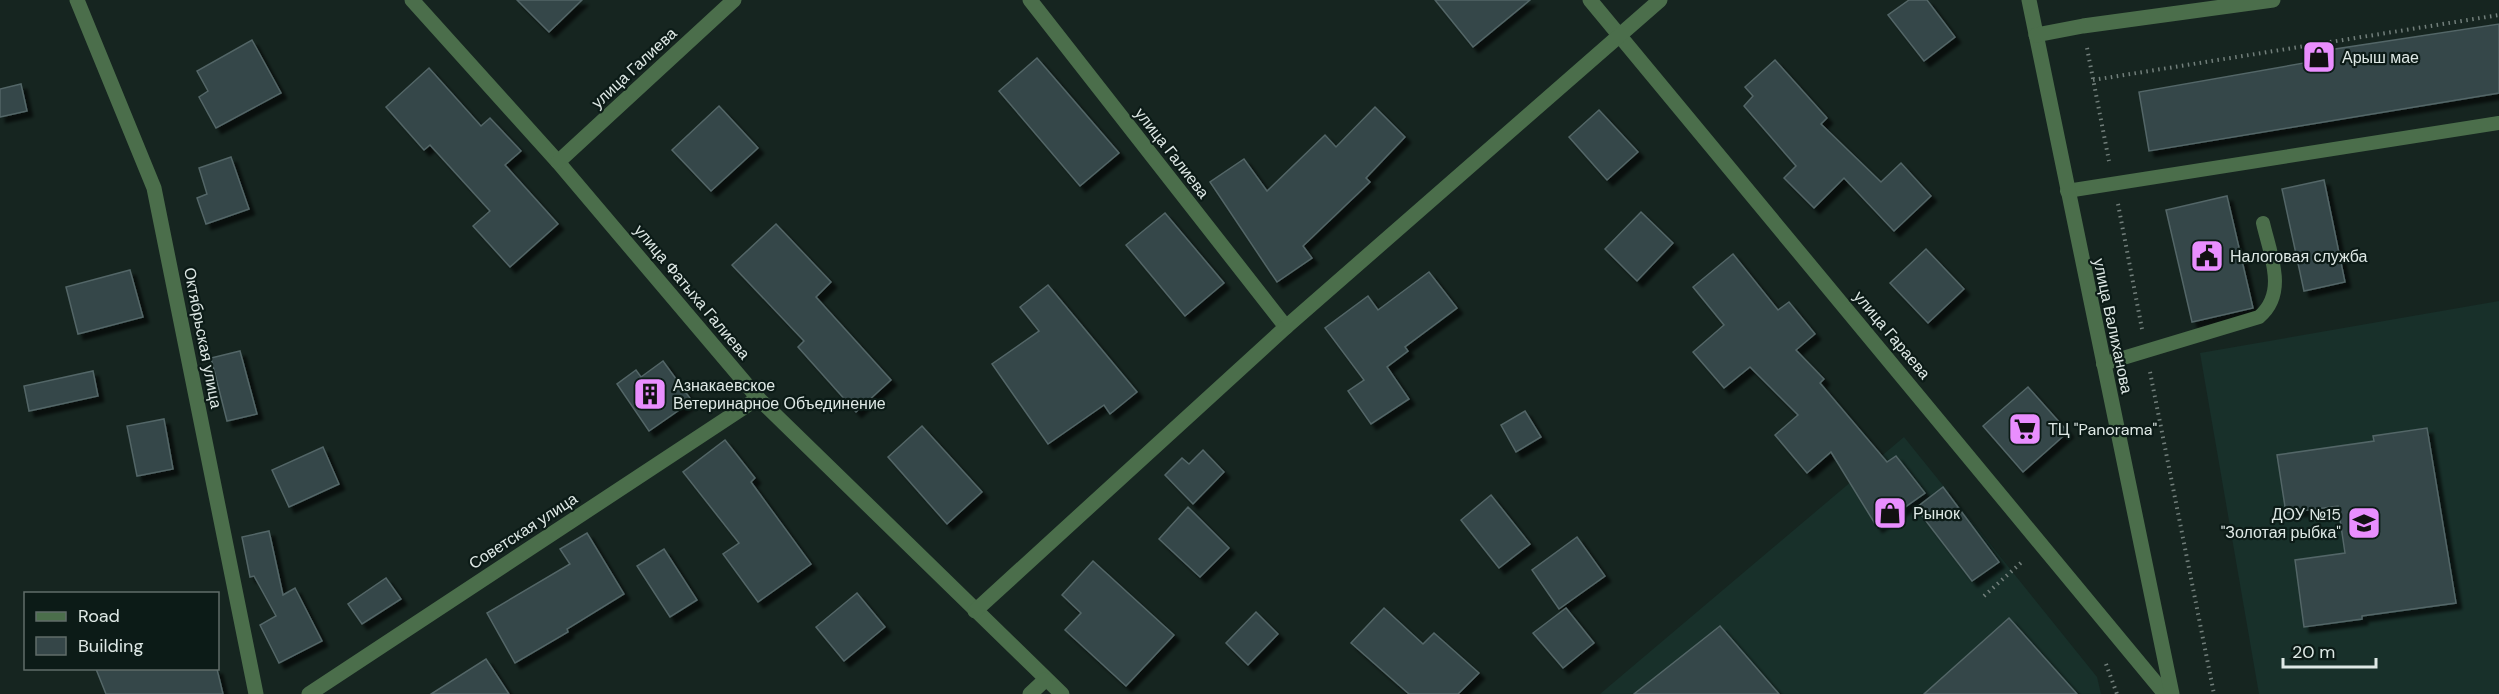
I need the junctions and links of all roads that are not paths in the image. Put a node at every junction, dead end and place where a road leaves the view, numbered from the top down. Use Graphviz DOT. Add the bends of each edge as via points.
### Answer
graph roads {
  1 [pos="77,0"];
  2 [pos="412,0"];
  3 [pos="734,0"];
  4 [pos="1030,0"];
  5 [pos="1590,0"];
  6 [pos="1660,0"];
  7 [pos="2029,0"];
  8 [pos="2273,0"];
  9 [pos="1621,35"];
  10 [pos="2036,35"];
  11 [pos="2499,123"];
  12 [pos="558,162"];
  13 [pos="2067,191"];
  14 [pos="2263,223"];
  15 [pos="1286,327"];
  16 [pos="2103,364"];
  17 [pos="758,398"];
  18 [pos="975,611"];
  19 [pos="1045,680"];
  20 [pos="256,694"];
  21 [pos="309,694"];
  22 [pos="1030,694"];
  23 [pos="1062,694"];
  24 [pos="2165,694"];
  25 [pos="2172,694"];
  1 -- 20 [label="street, Октябрьская улица" via="154,188"];
  2 -- 12 [label="street, улица Фатыха Галиева"];
  3 -- 12 [label="street, улица Галиева"];
  4 -- 15 [label="street, улица Галиева"];
  5 -- 9 [label="street, улица Гараева"];
  6 -- 9 [label="street"];
  7 -- 10 [label="street, улица Валиханова"];
  8 -- 10 [label="street"];
  9 -- 15 [label="street"];
  9 -- 24 [label="street, улица Гараева"];
  10 -- 13 [label="street, улица Валиханова"];
  11 -- 13 [label="lane"];
  12 -- 17 [label="street, улица Фатыха Галиева"];
  13 -- 16 [label="street, улица Валиханова"];
  14 -- 16 [label="lane" via="2276,280 2269,309 2259,317"];
  15 -- 18 [label="street"];
  16 -- 25 [label="street, улица Валиханова"];
  17 -- 18 [label="street, улица Фатыха Галиева"];
  17 -- 21 [label="street, Советская улица"];
  18 -- 19 [label="street, улица Фатыха Галиева"];
  19 -- 22 [label="street"];
  19 -- 23 [label="street, улица Фатыха Галиева"];
}
